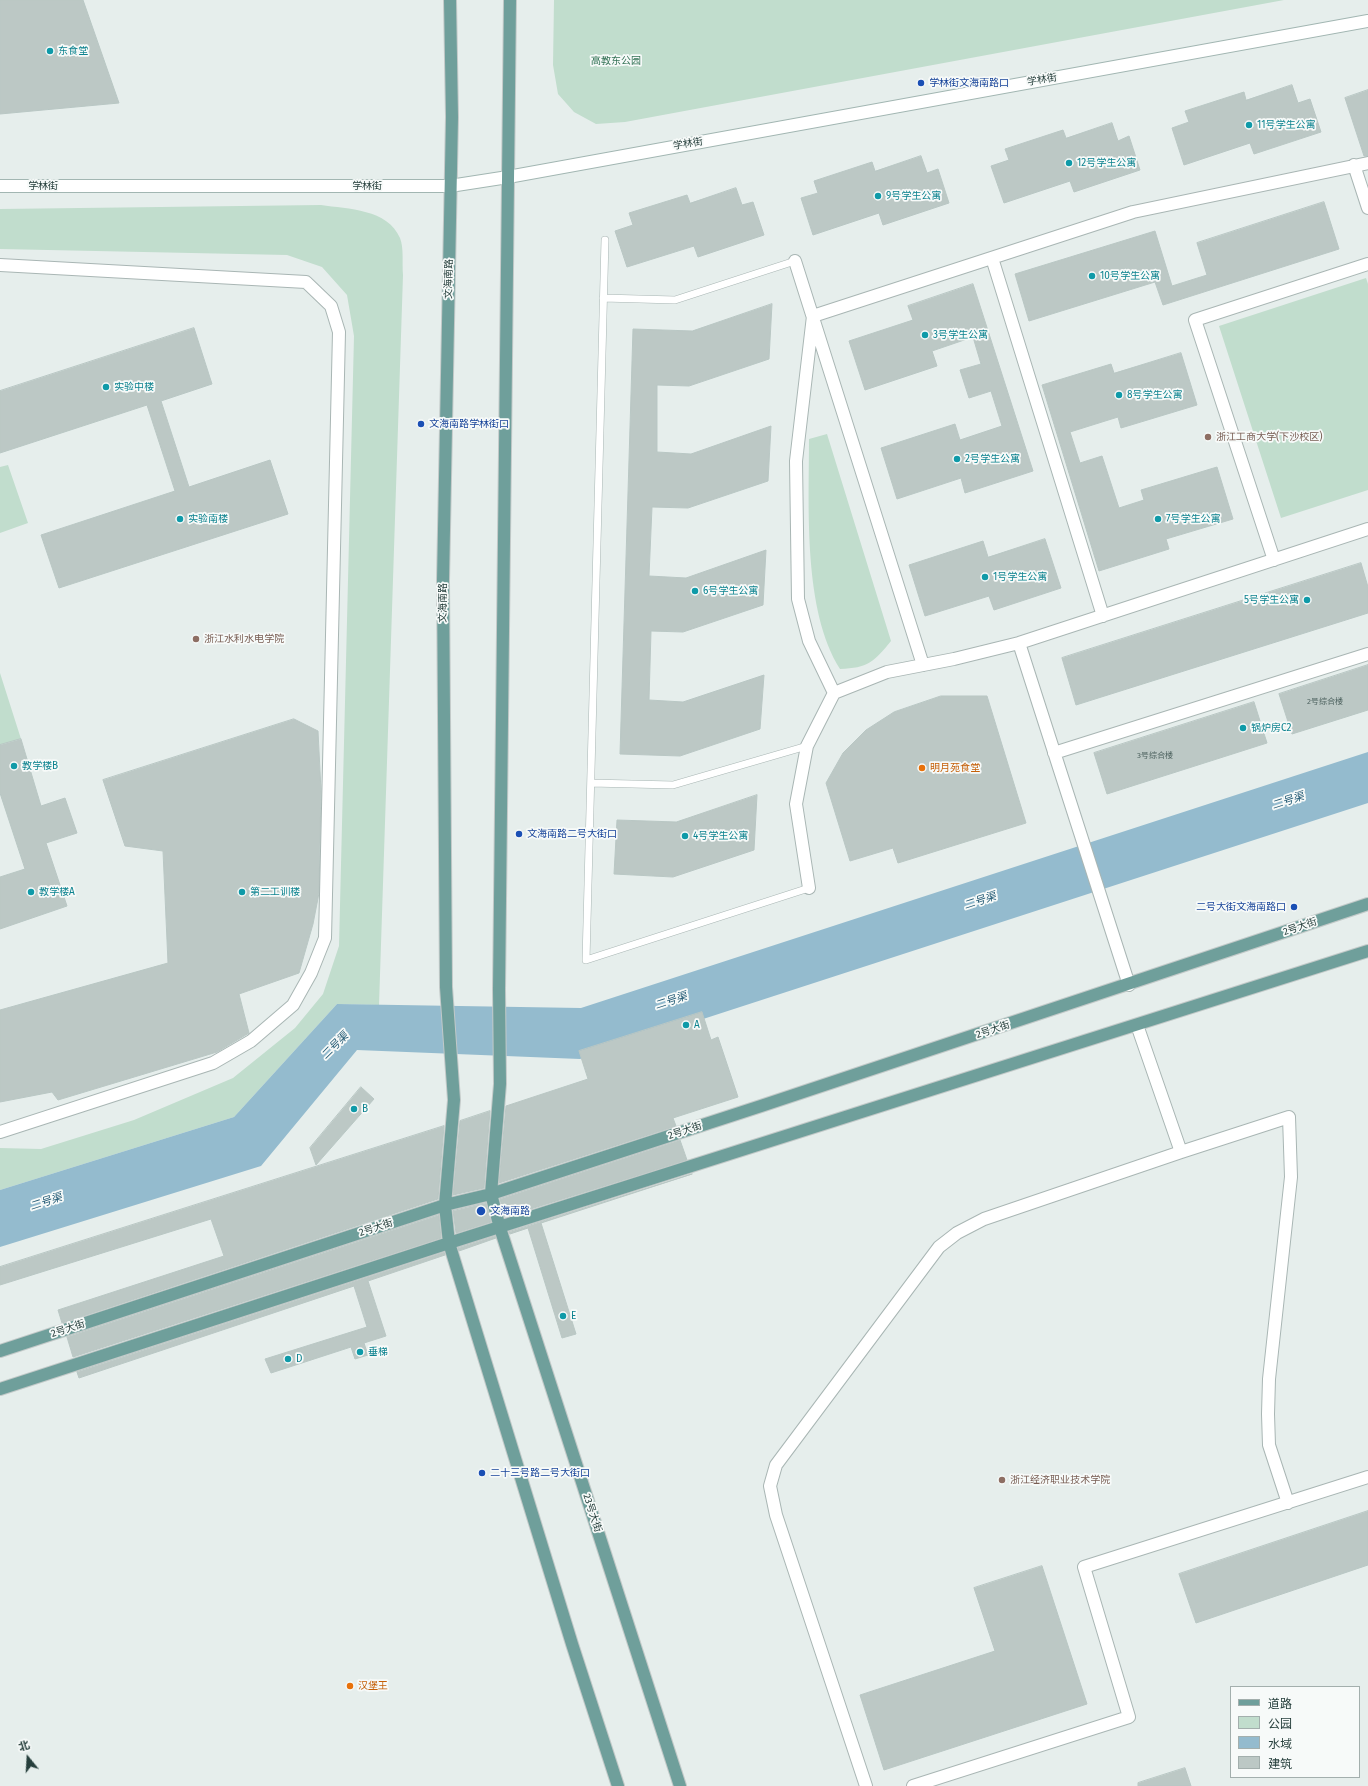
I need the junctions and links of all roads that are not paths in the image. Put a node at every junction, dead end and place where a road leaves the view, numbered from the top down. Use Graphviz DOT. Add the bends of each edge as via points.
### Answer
graph roads {
  1 [pos="450,0"];
  2 [pos="510,0"];
  3 [pos="1368,21"];
  4 [pos="1368,163"];
  5 [pos="1354,165"];
  6 [pos="508,177"];
  7 [pos="0,186"];
  8 [pos="450,186"];
  9 [pos="1368,208"];
  10 [pos="605,240"];
  11 [pos="992,258"];
  12 [pos="795,261"];
  13 [pos="0,264"];
  14 [pos="1368,264"];
  15 [pos="603,298"];
  16 [pos="813,316"];
  17 [pos="1368,529"];
  18 [pos="1274,560"];
  19 [pos="1103,616"];
  20 [pos="1019,643"];
  21 [pos="1368,654"];
  22 [pos="923,665"];
  23 [pos="834,693"];
  24 [pos="808,746"];
  25 [pos="1054,753"];
  26 [pos="591,784"];
  27 [pos="809,888"];
  28 [pos="1368,904"];
  29 [pos="1368,951"];
  30 [pos="1129,985"];
  31 [pos="1137,1025"];
  32 [pos="0,1132"];
  33 [pos="1181,1152"];
  34 [pos="491,1194"];
  35 [pos="445,1205"];
  36 [pos="500,1228"];
  37 [pos="449,1243"];
  38 [pos="0,1352"];
  39 [pos="0,1389"];
  40 [pos="1368,1477"];
  41 [pos="1288,1503"];
  42 [pos="618,1786"];
  43 [pos="680,1786"];
  44 [pos="866,1786"];
  45 [pos="913,1786"];
  1 -- 8 [label="main road, 文海南路"];
  2 -- 6 [label="main road"];
  3 -- 6 [label="street, 学林街"];
  4 -- 5 [label="street"];
  5 -- 9 [label="street"];
  5 -- 11 [label="street" via="1134,212"];
  6 -- 8 [label="street, 学林街"];
  6 -- 34 [label="main road" via="500,1084"];
  7 -- 8 [label="street, 学林街"];
  8 -- 35 [label="main road, 文海南路" via="443,581 446,987 454,1100"];
  10 -- 15 [label="lane"];
  11 -- 16 [label="street"];
  11 -- 19 [label="street"];
  12 -- 15 [label="lane" via="675,300"];
  12 -- 16 [label="street"];
  13 -- 32 [label="street" via="306,282 330,306 339,332 325,938 312,973 293,1005 257,1038 213,1063"];
  14 -- 18 [label="street" via="1195,320"];
  15 -- 26 [label="lane"];
  16 -- 22 [label="street"];
  16 -- 23 [label="street" via="796,461 798,599 809,641"];
  17 -- 18 [label="street"];
  18 -- 19 [label="street"];
  19 -- 20 [label="street"];
  20 -- 22 [label="street"];
  20 -- 25 [label="street"];
  21 -- 25 [label="street"];
  22 -- 23 [label="street" via="887,672"];
  23 -- 24 [label="street"];
  24 -- 26 [label="lane" via="673,785"];
  24 -- 27 [label="street" via="796,804"];
  25 -- 30 [label="street"];
  26 -- 27 [label="lane" via="586,960"];
  28 -- 30 [label="main road, 2号大街"];
  29 -- 31 [label="main road"];
  30 -- 34 [label="main road, 2号大街"];
  31 -- 33 [label="street"];
  31 -- 36 [label="main road"];
  33 -- 41 [label="street" via="1289,1117 1291,1177 1269,1379 1268,1414 1269,1445"];
  33 -- 44 [label="street" via="984,1219 957,1233 939,1247 776,1465 770,1486 776,1515"];
  34 -- 35 [label="main road, 2号大街"];
  34 -- 36 [label="main road, 23号大街"];
  35 -- 37 [label="main road"];
  35 -- 38 [label="main road, 2号大街"];
  36 -- 37 [label="main road"];
  36 -- 43 [label="main road, 23号大街"];
  37 -- 39 [label="main road"];
  37 -- 42 [label="main road"];
  40 -- 41 [label="street"];
  41 -- 45 [label="street" via="1084,1568 1129,1717"];
}
